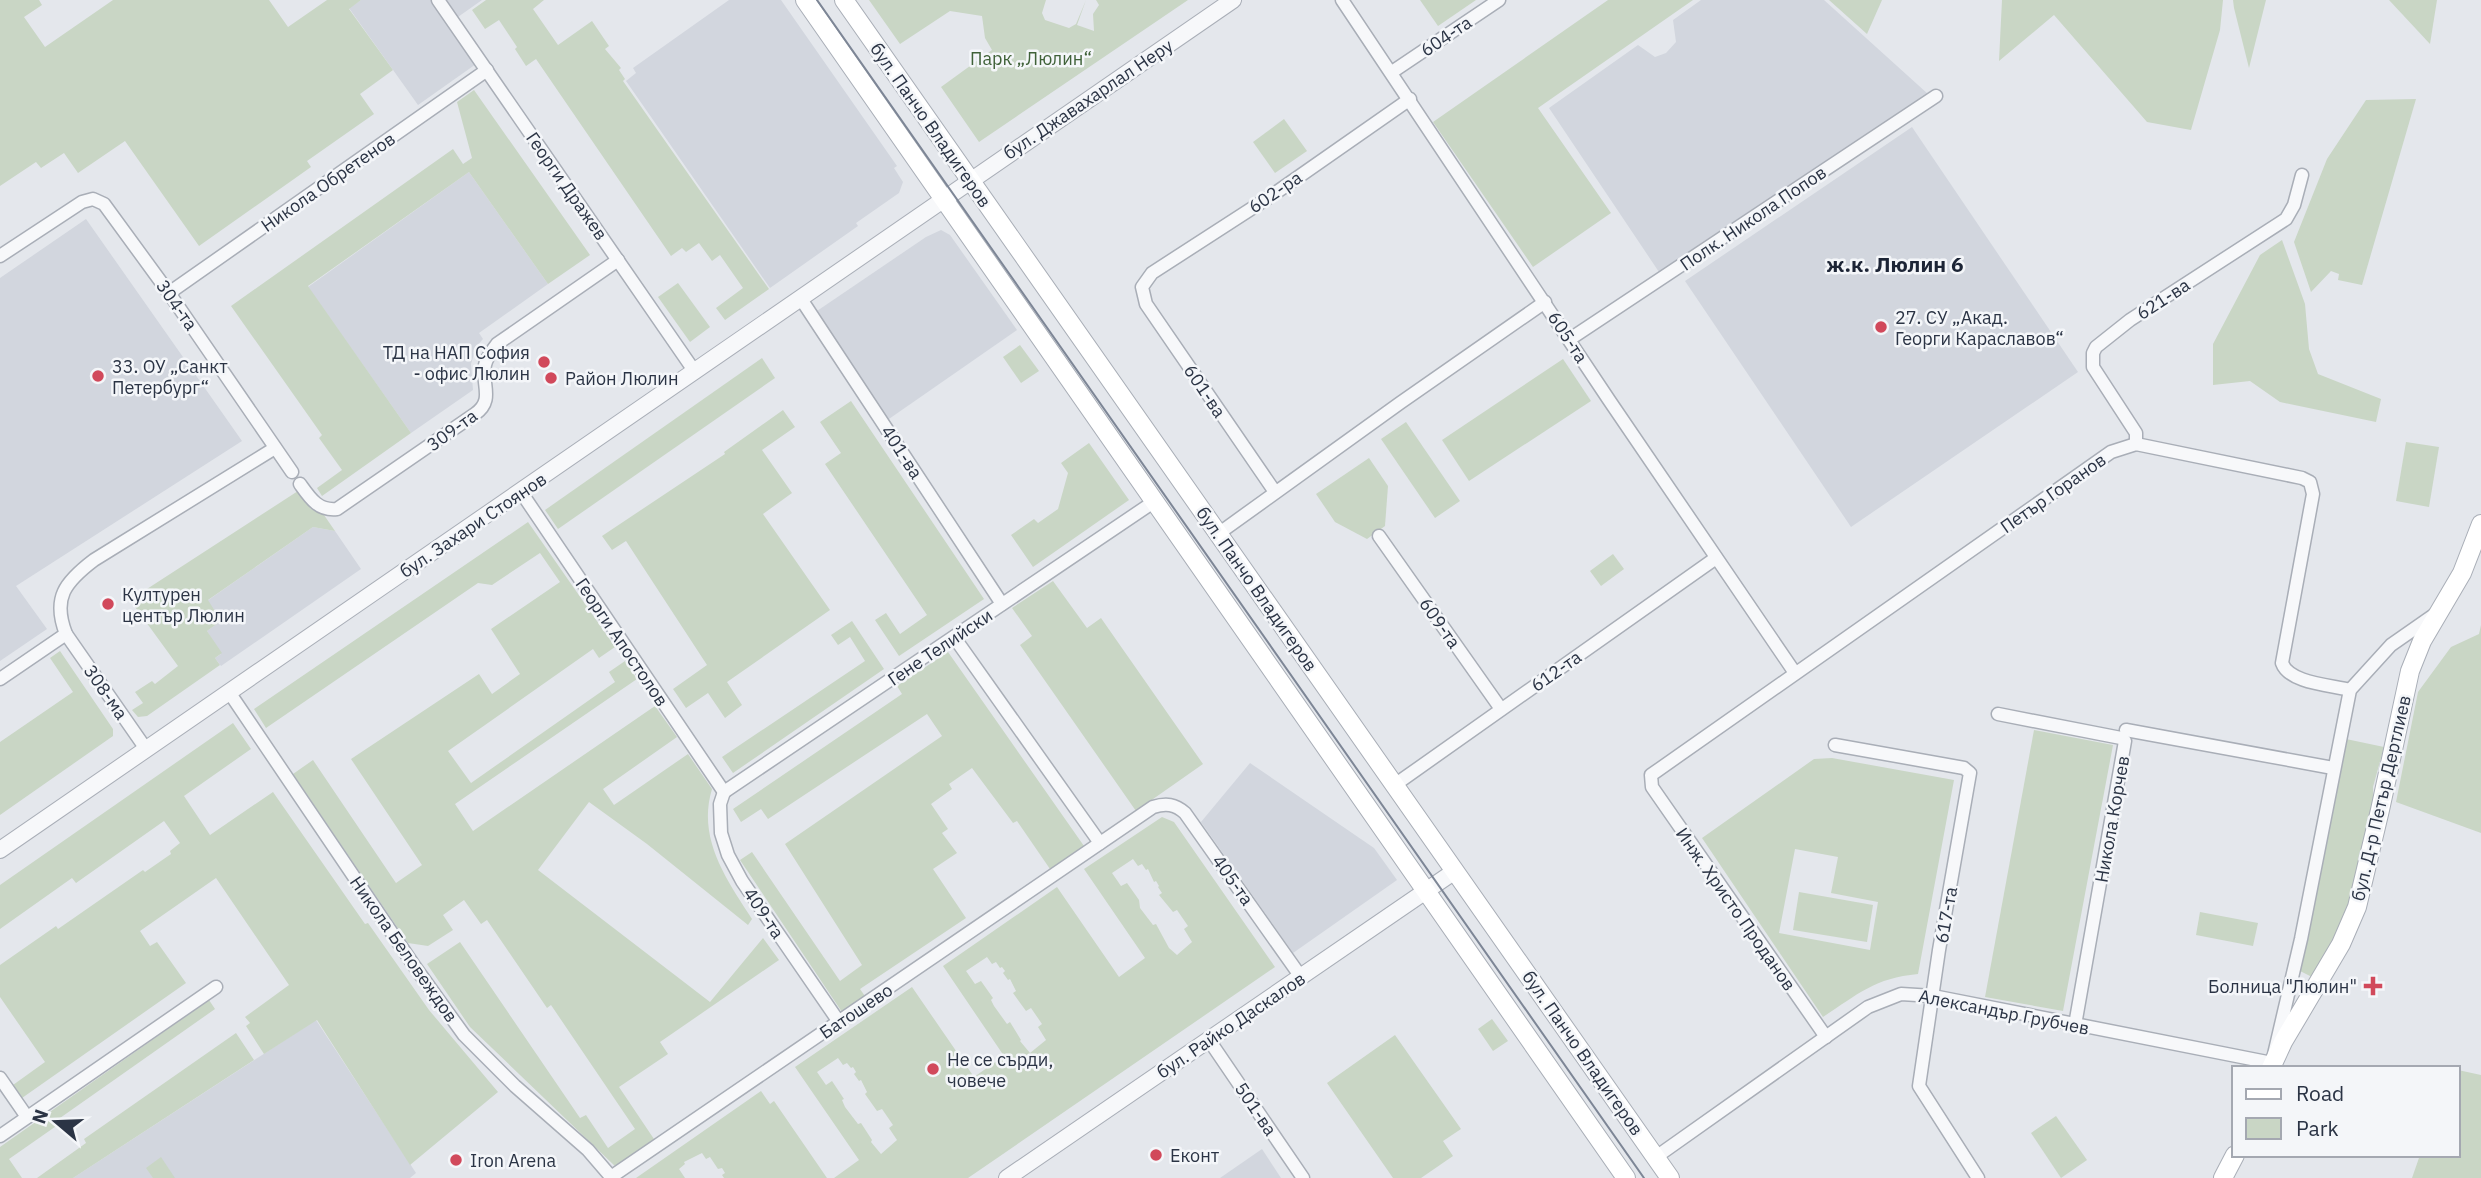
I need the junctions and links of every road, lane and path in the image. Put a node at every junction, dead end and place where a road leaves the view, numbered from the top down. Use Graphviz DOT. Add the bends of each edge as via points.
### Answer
graph roads {
  1 [pos="438,0"];
  2 [pos="805,0"];
  3 [pos="844,0"];
  4 [pos="1233,0"];
  5 [pos="1342,0"];
  6 [pos="1499,0"];
  7 [pos="487,70"];
  8 [pos="1392,72"];
  9 [pos="1936,96"];
  10 [pos="1410,99"];
  11 [pos="2301,175"];
  12 [pos="969,180"];
  13 [pos="944,198"];
  14 [pos="0,256"];
  15 [pos="618,260"];
  16 [pos="1142,287"];
  17 [pos="169,293"];
  18 [pos="801,299"];
  19 [pos="1545,302"];
  20 [pos="1570,340"];
  21 [pos="695,372"];
  22 [pos="2136,444"];
  23 [pos="275,448"];
  24 [pos="292,472"];
  25 [pos="300,484"];
  26 [pos="521,492"];
  27 [pos="1275,492"];
  28 [pos="1155,501"];
  29 [pos="2481,524"];
  30 [pos="1218,534"];
  31 [pos="1379,536"];
  32 [pos="1716,558"];
  33 [pos="1002,604"];
  34 [pos="2438,612"];
  35 [pos="66,634"];
  36 [pos="954,637"];
  37 [pos="1795,673"];
  38 [pos="0,679"];
  39 [pos="2350,690"];
  40 [pos="229,692"];
  41 [pos="1501,709"];
  42 [pos="1998,714"];
  43 [pos="2126,730"];
  44 [pos="1835,745"];
  45 [pos="146,749"];
  46 [pos="2333,768"];
  47 [pos="1650,779"];
  48 [pos="1396,784"];
  49 [pos="724,792"];
  50 [pos="1153,807"];
  51 [pos="1100,844"];
  52 [pos="0,850"];
  53 [pos="1455,872"];
  54 [pos="1426,891"];
  55 [pos="1301,977"];
  56 [pos="216,987"];
  57 [pos="1933,996"];
  58 [pos="839,1022"];
  59 [pos="2075,1025"];
  60 [pos="1826,1037"];
  61 [pos="1209,1040"];
  62 [pos="2272,1066"];
  63 [pos="0,1078"];
  64 [pos="27,1117"];
  65 [pos="0,1136"];
  66 [pos="1656,1157"];
  67 [pos="2234,1157"];
  68 [pos="612,1177"];
  69 [pos="1007,1178"];
  70 [pos="1303,1178"];
  71 [pos="1626,1178"];
  72 [pos="1670,1178"];
  73 [pos="1978,1178"];
  74 [pos="2223,1178"];
  1 -- 7 [label="street, Георги Дражев"];
  2 -- 13 [label="main road, бул. Панчо Владигеров"];
  3 -- 12 [label="main road, бул. Панчо Владигеров"];
  4 -- 12 [label="street, бул. Джавахарлал Неру"];
  5 -- 8 [label="street, 605-та"];
  6 -- 8 [label="street, 604-та"];
  7 -- 15 [label="street, Георги Дражев"];
  7 -- 17 [label="street, Никола Обретенов"];
  8 -- 10 [label="street, 605-та"];
  9 -- 20 [label="street, Полк. Никола Попов"];
  10 -- 16 [label="street, 602-ра" via="1152,272"];
  10 -- 19 [label="street, 605-та"];
  11 -- 22 [label="street, 621-ва" via="2286,219 2096,346 2093,367 2136,433"];
  12 -- 13 [label="street, бул. Джавахарлал Неру"];
  12 -- 30 [label="main road, бул. Панчо Владигеров"];
  13 -- 18 [label="street, бул. Захари Стоянов"];
  13 -- 28 [label="main road, бул. Панчо Владигеров"];
  14 -- 17 [label="street, 304-та" via="93,199 107,208"];
  15 -- 21 [label="street, Георги Дражев"];
  15 -- 25 [label="street, 309-та" via="497,344 485,366 487,398 481,410 343,506 322,508"];
  16 -- 27 [label="street, 601-ва" via="1146,304"];
  17 -- 23 [label="street, 304-та"];
  18 -- 21 [label="street, бул. Захари Стоянов"];
  18 -- 33 [label="street, 401-ва"];
  19 -- 20 [label="street, 605-та"];
  19 -- 27 [label="street"];
  20 -- 32 [label="street, 605-та"];
  21 -- 26 [label="street, бул. Захари Стоянов"];
  22 -- 37 [label="street, Петър Горанов" via="2111,452"];
  22 -- 39 [label="street" via="2309,482 2313,494 2282,663 2296,678"];
  23 -- 24 [label="street, 304-та"];
  23 -- 35 [label="street" via="74,575 60,603"];
  26 -- 40 [label="street, бул. Захари Стоянов"];
  26 -- 49 [label="street, Георги Апостолов"];
  27 -- 30 [label="street"];
  28 -- 33 [label="street, Гене Телийски"];
  28 -- 54 [label="main road, бул. Панчо Владигеров"];
  29 -- 34 [label="main road, бул. Д-р Петър Дертлиев" via="2462,573"];
  30 -- 48 [label="main road, бул. Панчо Владигеров"];
  31 -- 41 [label="street, 609-та"];
  32 -- 37 [label="street, 605-та"];
  32 -- 41 [label="street, 612-та"];
  33 -- 36 [label="street, Гене Телийски"];
  34 -- 39 [label="street" via="2391,645"];
  34 -- 62 [label="main road, бул. Д-р Петър Дертлиев" via="2410,671 2357,907"];
  35 -- 38 [label="street"];
  35 -- 45 [label="street, 308-ма"];
  36 -- 49 [label="street, Гене Телийски"];
  36 -- 51 [label="street"];
  37 -- 47 [label="street, Петър Горанов" via="1653,771"];
  39 -- 46 [label="street"];
  40 -- 45 [label="street, бул. Захари Стоянов"];
  40 -- 68 [label="street, Никола Беловеждов" via="464,1035"];
  41 -- 48 [label="street, 612-та"];
  42 -- 59 [label="street, Никола Корчев" via="2124,741"];
  43 -- 46 [label="street, Никола Корчев"];
  44 -- 57 [label="street, 617-та" via="1964,768 1970,773"];
  45 -- 52 [label="street, бул. Захари Стоянов"];
  46 -- 62 [label="street"];
  47 -- 60 [label="street, Инж. Христо Проданов"];
  48 -- 53 [label="main road, бул. Панчо Владигеров"];
  49 -- 58 [label="street, 409-та" via="720,833 728,855"];
  50 -- 51 [label="street, Батошево"];
  50 -- 55 [label="street, 405-та" via="1170,804 1185,813"];
  51 -- 58 [label="street, Батошево"];
  53 -- 54 [label="street, бул. Райко Даскалов"];
  53 -- 66 [label="main road, бул. Панчо Владигеров"];
  54 -- 55 [label="street, бул. Райко Даскалов"];
  54 -- 71 [label="main road, бул. Панчо Владигеров"];
  55 -- 61 [label="street, бул. Райко Даскалов"];
  56 -- 64 [label="street"];
  57 -- 59 [label="street, Александър Грубчев"];
  57 -- 60 [label="street, Александър Грубчев" via="1901,995 1868,1007"];
  57 -- 73 [label="street, 617-та" via="1919,1086"];
  58 -- 68 [label="street, Батошево"];
  59 -- 62 [label="street, Александър Грубчев"];
  60 -- 66 [label="street, Александър Грубчев"];
  61 -- 69 [label="street, бул. Райко Даскалов"];
  61 -- 70 [label="street, 501-ва"];
  63 -- 64 [label="street"];
  64 -- 65 [label="street"];
  66 -- 72 [label="main road, бул. Панчо Владигеров"];
  67 -- 74 [label="main road"];
}
